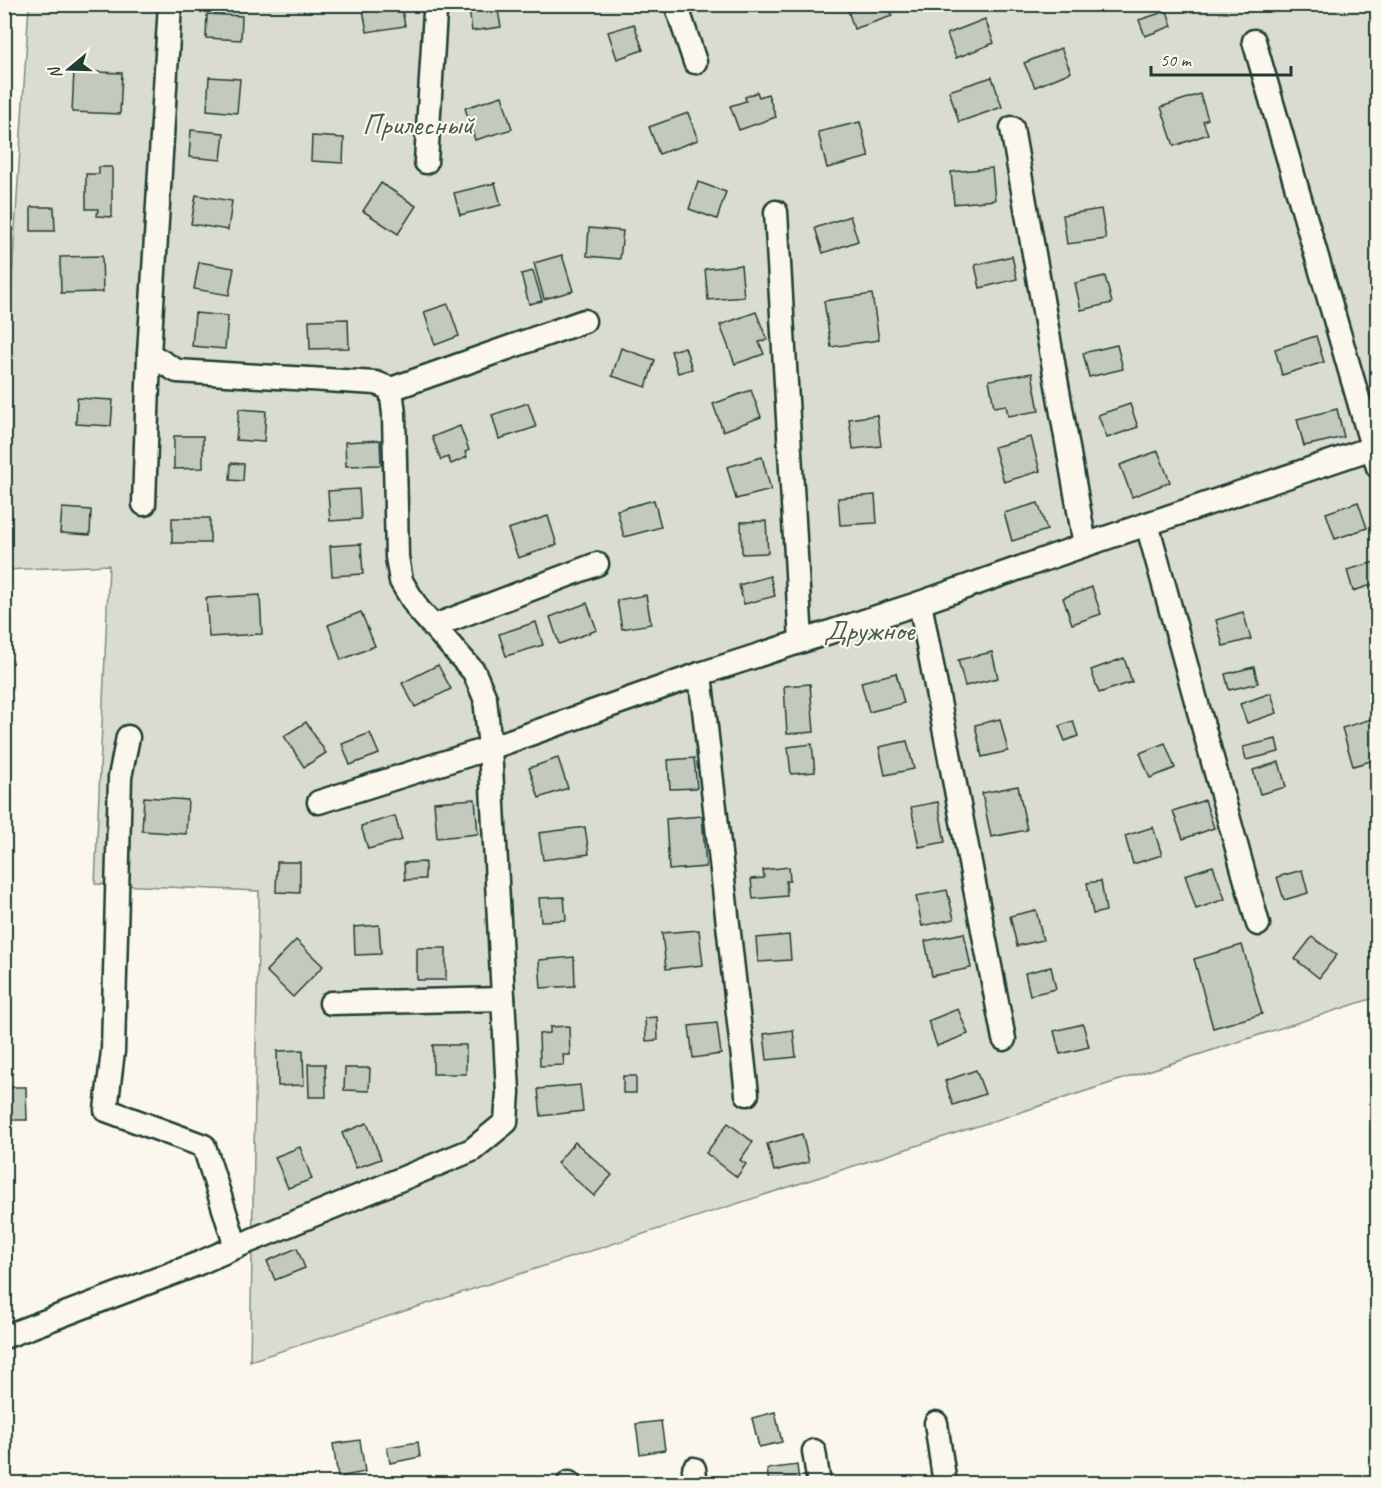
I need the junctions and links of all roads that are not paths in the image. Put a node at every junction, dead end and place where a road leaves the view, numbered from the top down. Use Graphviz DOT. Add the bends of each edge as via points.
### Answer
graph roads {
  1 [pos="170,4"];
  2 [pos="434,4"];
  3 [pos="676,4"];
  4 [pos="1254,41"];
  5 [pos="696,62"];
  6 [pos="1012,128"];
  7 [pos="426,162"];
  8 [pos="776,212"];
  9 [pos="584,321"];
  10 [pos="149,354"];
  11 [pos="392,389"];
  12 [pos="1376,454"];
  13 [pos="144,504"];
  14 [pos="1147,524"];
  15 [pos="1085,544"];
  16 [pos="597,564"];
  17 [pos="920,603"];
  18 [pos="434,626"];
  19 [pos="801,640"];
  20 [pos="700,674"];
  21 [pos="128,737"];
  22 [pos="490,748"];
  23 [pos="319,802"];
  24 [pos="1258,924"];
  25 [pos="503,999"];
  26 [pos="331,1003"];
  27 [pos="1004,1039"];
  28 [pos="747,1094"];
  29 [pos="236,1247"];
  30 [pos="4,1337"];
  31 [pos="936,1423"];
  32 [pos="814,1451"];
  33 [pos="819,1484"];
  34 [pos="945,1484"];
  1 -- 10 [label="street"];
  2 -- 7 [label="street"];
  3 -- 5 [label="street"];
  4 -- 12 [label="street"];
  6 -- 15 [label="street"];
  8 -- 19 [label="street"];
  9 -- 11 [label="street"];
  10 -- 11 [label="street" via="177,371 376,382"];
  10 -- 13 [label="street"];
  11 -- 18 [label="street" via="401,582"];
  12 -- 14 [label="street"];
  14 -- 15 [label="street"];
  14 -- 24 [label="street"];
  15 -- 17 [label="street"];
  16 -- 18 [label="street"];
  17 -- 19 [label="street"];
  17 -- 27 [label="street"];
  18 -- 22 [label="street" via="474,672 485,698"];
  19 -- 20 [label="street"];
  20 -- 22 [label="street"];
  20 -- 28 [label="street"];
  21 -- 29 [label="street" via="120,777 113,1051 106,1110 204,1146"];
  22 -- 23 [label="street"];
  22 -- 25 [label="street"];
  25 -- 26 [label="street"];
  25 -- 29 [label="street" via="506,1122 472,1150"];
  29 -- 30 [label="street"];
  31 -- 34 [label="street"];
  32 -- 33 [label="street"];
}
